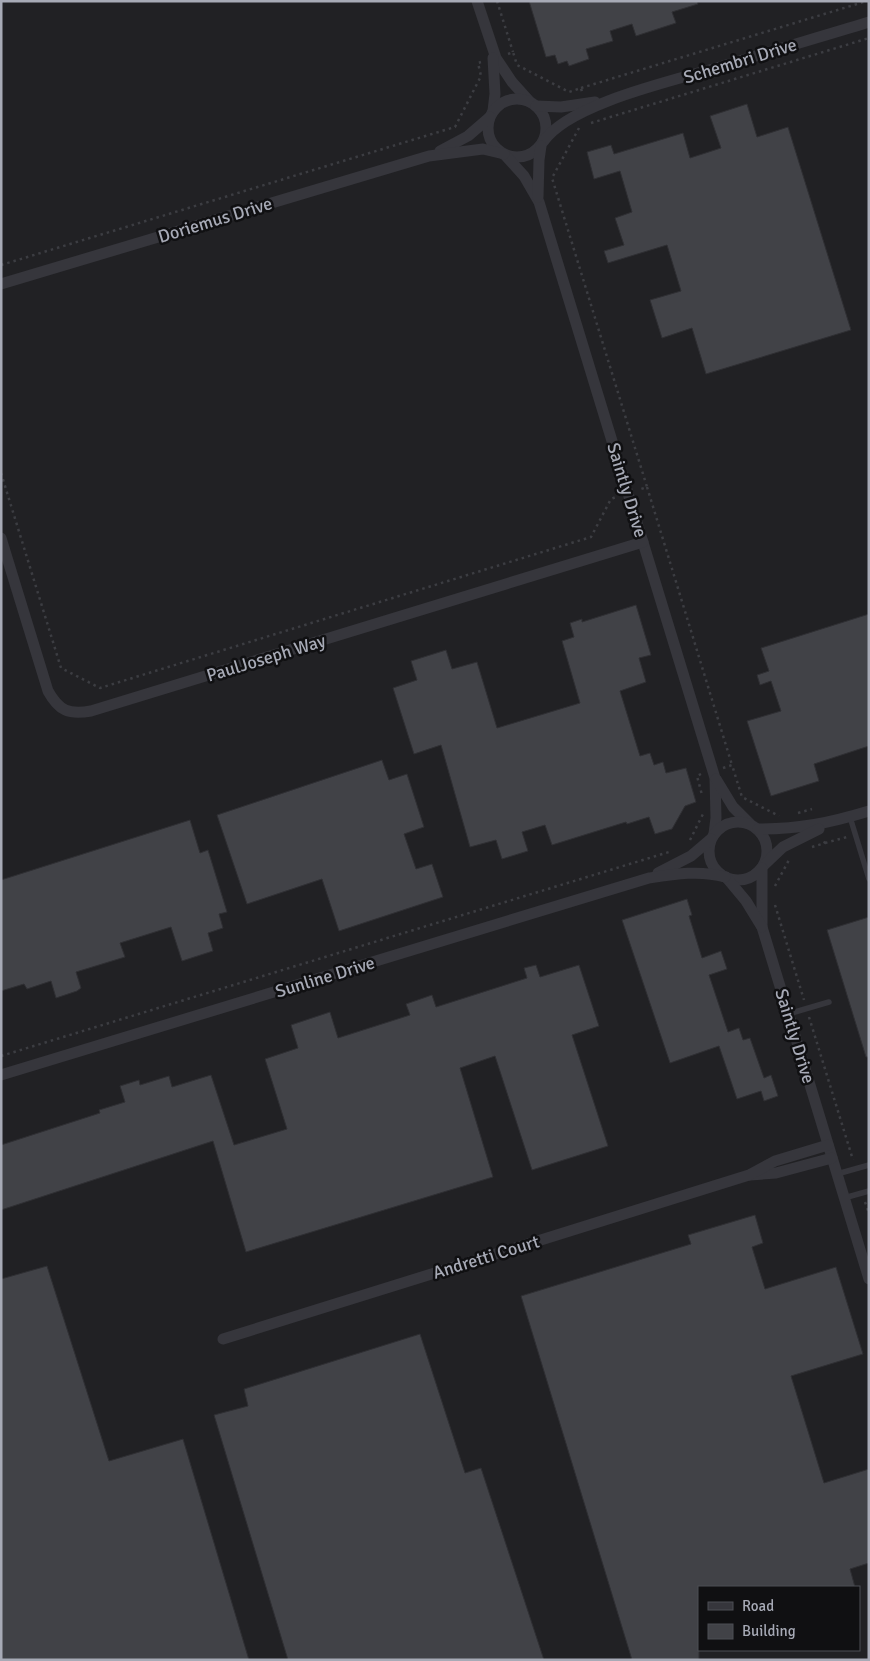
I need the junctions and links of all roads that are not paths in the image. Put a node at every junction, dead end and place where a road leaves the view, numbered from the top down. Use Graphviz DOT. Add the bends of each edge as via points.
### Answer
graph roads {
  1 [pos="477,1"];
  2 [pos="869,22"];
  3 [pos="494,56"];
  4 [pos="533,104"];
  5 [pos="586,107"];
  6 [pos="492,114"];
  7 [pos="542,144"];
  8 [pos="505,155"];
  9 [pos="429,156"];
  10 [pos="538,202"];
  11 [pos="1,284"];
  12 [pos="1,538"];
  13 [pos="643,542"];
  14 [pos="714,774"];
  15 [pos="869,811"];
  16 [pos="850,817"];
  17 [pos="832,822"];
  18 [pos="755,827"];
  19 [pos="713,837"];
  20 [pos="763,866"];
  21 [pos="726,877"];
  22 [pos="649,878"];
  23 [pos="869,879"];
  24 [pos="762,927"];
  25 [pos="829,1002"];
  26 [pos="788,1014"];
  27 [pos="1,1075"];
  28 [pos="828,1144"];
  29 [pos="832,1158"];
  30 [pos="869,1165"];
  31 [pos="837,1174"];
  32 [pos="749,1175"];
  33 [pos="869,1191"];
  34 [pos="844,1198"];
  35 [pos="869,1279"];
  36 [pos="223,1339"];
  1 -- 3 [label="street"];
  2 -- 5 [label="street, Schembri Drive"];
  3 -- 4 [label="street"];
  3 -- 6 [label="street"];
  4 -- 5 [label="street, Schembri Drive"];
  4 -- 6 [label="street" via="513,100 502,104"];
  4 -- 7 [label="street" via="546,122"];
  5 -- 7 [label="street, Schembri Drive" via="560,124"];
  6 -- 8 [label="street" via="488,129 491,141"];
  6 -- 9 [label="street, Doriemus Drive" via="468,136"];
  7 -- 8 [label="street" via="525,156"];
  7 -- 10 [label="street, Saintly Drive" via="538,160"];
  8 -- 9 [label="street, Doriemus Drive" via="483,149"];
  8 -- 10 [label="street, Saintly Drive" via="530,185"];
  9 -- 11 [label="street, Doriemus Drive"];
  10 -- 13 [label="street, Saintly Drive"];
  12 -- 13 [label="street, PaulJoseph Way" via="48,691 54,703 76,714"];
  13 -- 14 [label="street, Saintly Drive"];
  14 -- 18 [label="street, Saintly Drive" via="733,806"];
  14 -- 19 [label="street, Saintly Drive" via="716,818"];
  15 -- 16 [label="street"];
  16 -- 17 [label="street"];
  16 -- 23 [label="lane"];
  17 -- 18 [label="street" via="784,829"];
  17 -- 20 [label="street" via="783,847"];
  18 -- 19 [label="street" via="734,822 723,826"];
  18 -- 20 [label="street" via="767,846"];
  19 -- 21 [label="street" via="710,858 715,869"];
  19 -- 22 [label="street, Sunline Drive" via="691,856"];
  20 -- 21 [label="street" via="746,879"];
  20 -- 24 [label="street, Saintly Drive"];
  21 -- 22 [label="street, Sunline Drive" via="696,872"];
  21 -- 24 [label="street, Saintly Drive"];
  22 -- 27 [label="street, Sunline Drive"];
  24 -- 26 [label="street, Saintly Drive"];
  25 -- 26 [label="lane"];
  26 -- 28 [label="street, Saintly Drive"];
  28 -- 29 [label="street, Saintly Drive"];
  28 -- 32 [label="street" via="775,1161"];
  29 -- 31 [label="street, Saintly Drive"];
  29 -- 32 [label="street" via="776,1173"];
  30 -- 31 [label="lane"];
  31 -- 34 [label="street, Saintly Drive"];
  32 -- 36 [label="street, Andretti Court"];
  33 -- 34 [label="lane"];
  34 -- 35 [label="street, Saintly Drive"];
}
